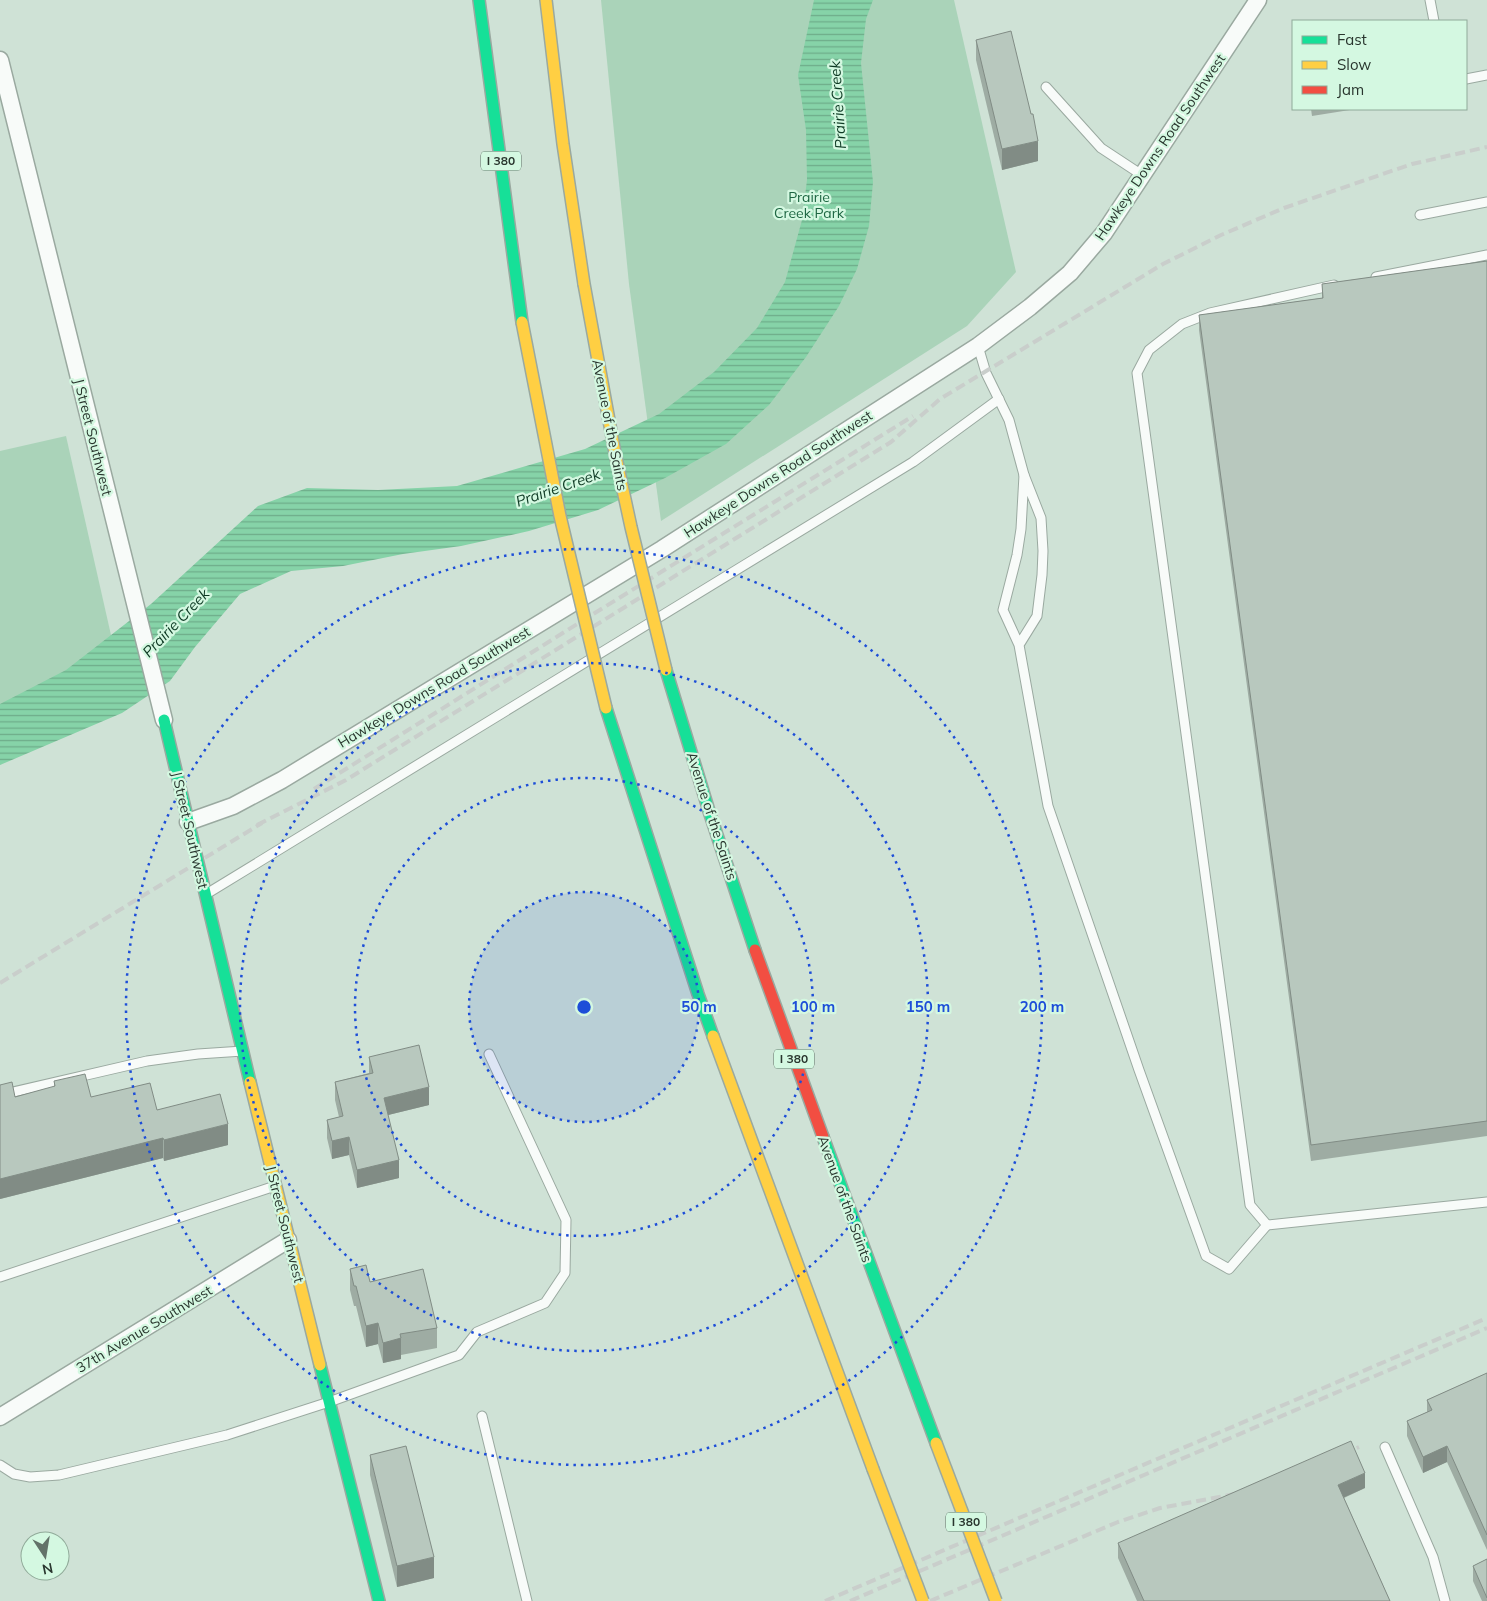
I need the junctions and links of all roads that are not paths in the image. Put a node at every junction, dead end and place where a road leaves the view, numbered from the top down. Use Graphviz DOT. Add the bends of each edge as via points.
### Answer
graph roads {
  1 [pos="479,0"];
  2 [pos="546,0"];
  3 [pos="1258,0"];
  4 [pos="1430,0"];
  5 [pos="1434,20"];
  6 [pos="0,60"];
  7 [pos="1487,75"];
  8 [pos="1467,79"];
  9 [pos="1046,87"];
  10 [pos="1142,175"];
  11 [pos="1487,202"];
  12 [pos="1420,215"];
  13 [pos="1487,255"];
  14 [pos="1371,278"];
  15 [pos="1343,283"];
  16 [pos="978,346"];
  17 [pos="999,399"];
  18 [pos="1024,475"];
  19 [pos="1020,645"];
  20 [pos="164,720"];
  21 [pos="188,822"];
  22 [pos="205,895"];
  23 [pos="243,1051"];
  24 [pos="489,1054"];
  25 [pos="0,1095"];
  26 [pos="275,1186"];
  27 [pos="1487,1202"];
  28 [pos="1267,1225"];
  29 [pos="288,1240"];
  30 [pos="0,1277"];
  31 [pos="329,1402"];
  32 [pos="482,1416"];
  33 [pos="0,1417"];
  34 [pos="1385,1447"];
  35 [pos="0,1465"];
  36 [pos="379,1601"];
  37 [pos="527,1601"];
  38 [pos="923,1601"];
  39 [pos="996,1601"];
  40 [pos="1445,1601"];
  1 -- 38 [label="main road, I 380, bridge" via="532,383 566,544 606,708 698,994"];
  2 -- 39 [label="main road, Avenue of the Saints / I 380, bridge" via="563,144 602,385 629,518 666,670 764,978"];
  3 -- 10 [label="street, Hawkeye Downs Road Southwest"];
  4 -- 5 [label="lane"];
  6 -- 20 [label="street, J Street Southwest"];
  7 -- 8 [label="lane"];
  9 -- 10 [label="lane" via="1100,148"];
  10 -- 16 [label="street, Hawkeye Downs Road Southwest" via="1104,233 1070,273"];
  11 -- 12 [label="lane"];
  13 -- 14 [label="lane"];
  15 -- 28 [label="lane" via="1210,313 1182,324 1148,350 1136,373 1250,1205"];
  16 -- 17 [label="lane" via="986,373"];
  16 -- 21 [label="street, Hawkeye Downs Road Southwest" via="662,549 282,780 233,806"];
  17 -- 18 [label="lane" via="1009,420"];
  17 -- 22 [label="lane" via="913,462"];
  18 -- 19 [label="lane" via="1018,547 1003,610"];
  18 -- 19 [label="lane" via="1041,518 1043,551 1037,616"];
  19 -- 28 [label="lane" via="1048,806 1138,1070 1206,1256 1228,1269"];
  20 -- 21 [label="main road, J Street Southwest"];
  21 -- 22 [label="main road, J Street Southwest"];
  22 -- 23 [label="main road, J Street Southwest"];
  23 -- 25 [label="lane" via="147,1061"];
  23 -- 26 [label="main road, J Street Southwest"];
  24 -- 31 [label="lane" via="566,1220 565,1273 545,1303 477,1332 459,1355"];
  26 -- 29 [label="main road, J Street Southwest"];
  26 -- 30 [label="lane"];
  27 -- 28 [label="lane"];
  29 -- 31 [label="main road, J Street Southwest"];
  29 -- 33 [label="street, 37th Avenue Southwest"];
  31 -- 35 [label="lane" via="227,1435 59,1475 30,1477 14,1474"];
  31 -- 36 [label="main road, J Street Southwest"];
  32 -- 37 [label="lane"];
  34 -- 40 [label="lane" via="1433,1556"];
}
